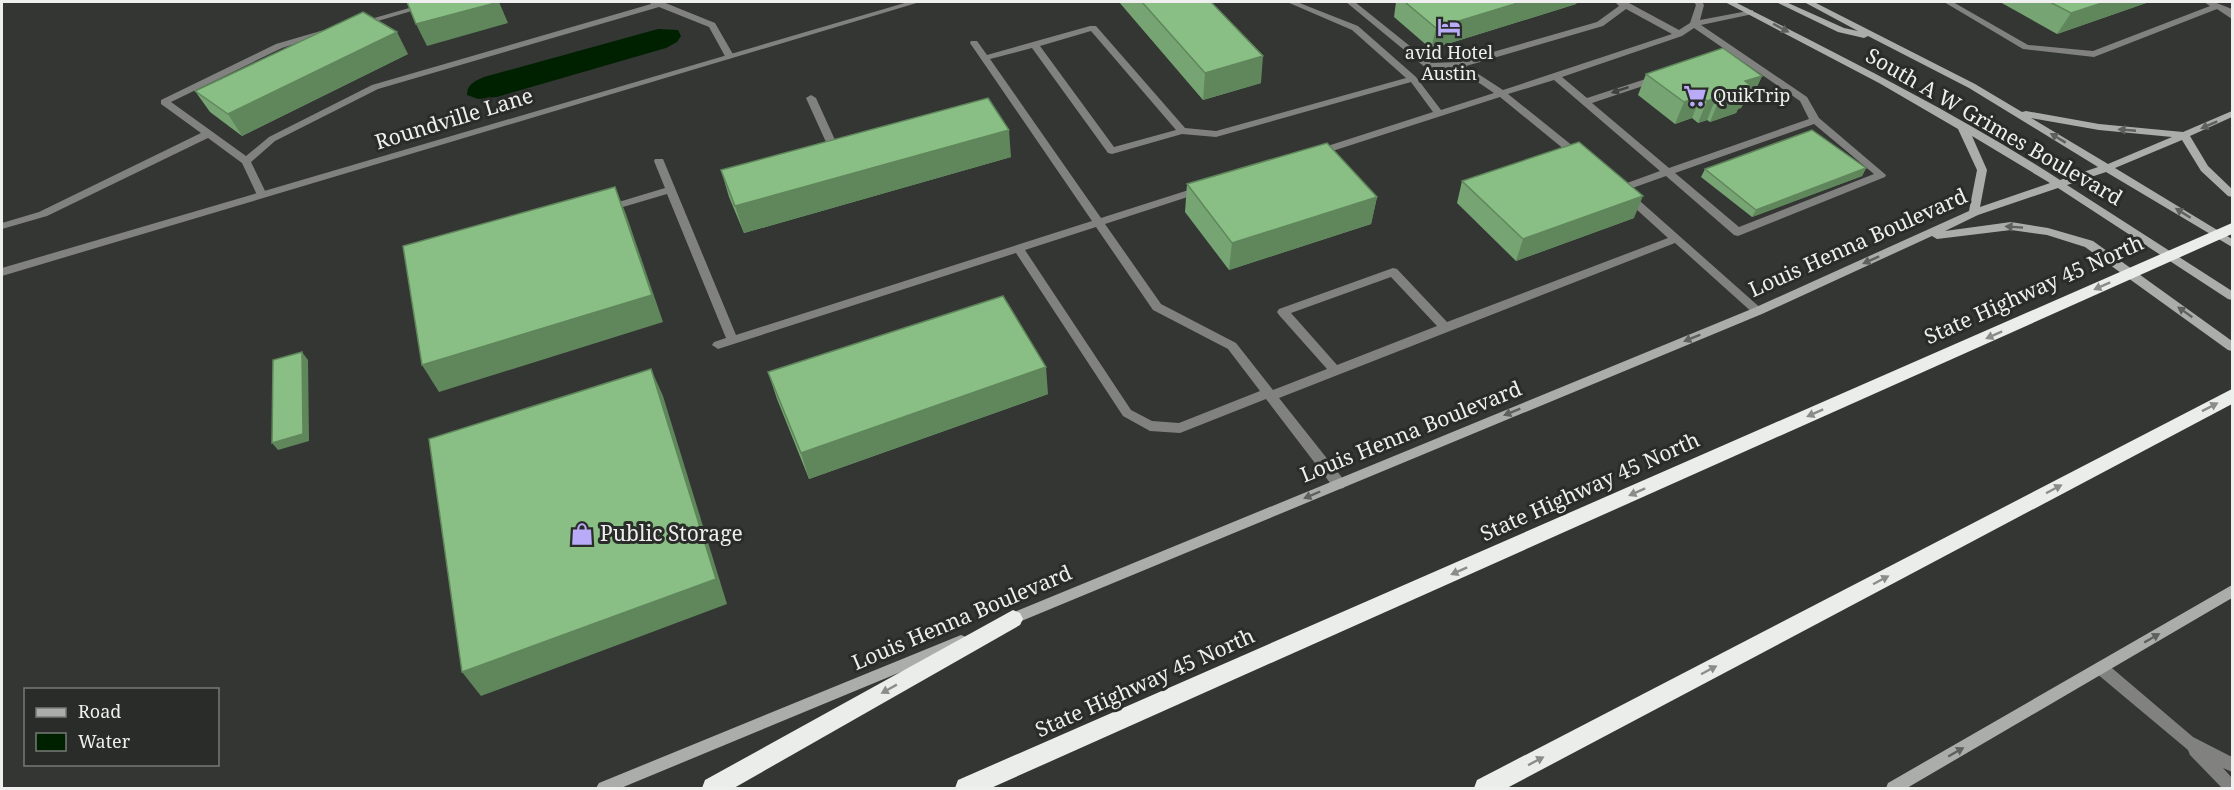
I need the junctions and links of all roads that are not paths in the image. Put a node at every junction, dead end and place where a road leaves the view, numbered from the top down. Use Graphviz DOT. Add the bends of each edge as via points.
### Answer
graph roads {
  1 [pos="438,2"];
  2 [pos="916,2"];
  3 [pos="1291,2"];
  4 [pos="1350,2"];
  5 [pos="1698,2"];
  6 [pos="1729,2"];
  7 [pos="1780,2"];
  8 [pos="1808,2"];
  9 [pos="1948,2"];
  10 [pos="2208,2"];
  11 [pos="2232,2"];
  12 [pos="656,3"];
  13 [pos="1622,3"];
  14 [pos="2218,6"];
  15 [pos="1750,12"];
  16 [pos="2232,14"];
  17 [pos="1694,24"];
  18 [pos="347,27"];
  19 [pos="336,30"];
  20 [pos="1679,33"];
  21 [pos="1880,38"];
  22 [pos="974,43"];
  23 [pos="1034,44"];
  24 [pos="1736,53"];
  25 [pos="729,56"];
  26 [pos="1725,56"];
  27 [pos="985,58"];
  28 [pos="1459,65"];
  29 [pos="1671,74"];
  30 [pos="1555,76"];
  31 [pos="1413,79"];
  32 [pos="1501,93"];
  33 [pos="811,98"];
  34 [pos="1585,102"];
  35 [pos="2017,113"];
  36 [pos="1439,114"];
  37 [pos="2232,114"];
  38 [pos="1815,120"];
  39 [pos="1963,128"];
  40 [pos="1182,131"];
  41 [pos="208,134"];
  42 [pos="2185,135"];
  43 [pos="830,140"];
  44 [pos="1303,157"];
  45 [pos="246,161"];
  46 [pos="659,161"];
  47 [pos="1593,167"];
  48 [pos="2109,167"];
  49 [pos="1666,172"];
  50 [pos="1611,181"];
  51 [pos="2058,183"];
  52 [pos="1212,186"];
  53 [pos="1620,189"];
  54 [pos="671,190"];
  55 [pos="2232,194"];
  56 [pos="262,195"];
  57 [pos="594,213"];
  58 [pos="1974,213"];
  59 [pos="1098,222"];
  60 [pos="2,226"];
  61 [pos="2232,228"];
  62 [pos="1924,237"];
  63 [pos="1675,239"];
  64 [pos="2232,244"];
  65 [pos="1018,248"];
  66 [pos="2,273"];
  67 [pos="2232,296"];
  68 [pos="1758,311"];
  69 [pos="1445,327"];
  70 [pos="732,340"];
  71 [pos="718,345"];
  72 [pos="2232,347"];
  73 [pos="1335,371"];
  74 [pos="1270,395"];
  75 [pos="2232,396"];
  76 [pos="1339,484"];
  77 [pos="2232,591"];
  78 [pos="1013,619"];
  79 [pos="2102,668"];
  80 [pos="2188,742"];
  81 [pos="2232,765"];
  82 [pos="604,789"];
  83 [pos="713,789"];
  84 [pos="966,789"];
  85 [pos="1485,789"];
  86 [pos="1893,789"];
  87 [pos="2232,789"];
  1 -- 18 [label="street"];
  2 -- 25 [label="street, Roundville Lane"];
  3 -- 31 [label="street" via="1354,28"];
  4 -- 28 [label="street" via="1428,66"];
  5 -- 17 [label="street"];
  6 -- 15 [label="main road, South A W Grimes Boulevard"];
  7 -- 21 [label="main road" via="1841,30"];
  8 -- 21 [label="main road, South A W Grimes Boulevard"];
  9 -- 14 [label="street" via="2026,47 2094,54"];
  10 -- 14 [label="street"];
  11 -- 14 [label="street"];
  12 -- 25 [label="street" via="712,25"];
  12 -- 45 [label="street" via="375,87 272,139"];
  13 -- 20 [label="street"];
  13 -- 28 [label="street" via="1600,24"];
  14 -- 16 [label="street"];
  15 -- 17 [label="street"];
  15 -- 39 [label="main road, South A W Grimes Boulevard, one-way"];
  17 -- 20 [label="street"];
  17 -- 24 [label="street"];
  19 -- 41 [label="street" via="279,46 164,102"];
  20 -- 30 [label="street"];
  21 -- 35 [label="main road, South A W Grimes Boulevard"];
  22 -- 27 [label="street"];
  23 -- 27 [label="street"];
  23 -- 40 [label="street" via="1093,28"];
  23 -- 40 [label="street" via="1112,152"];
  24 -- 26 [label="street"];
  24 -- 38 [label="street" via="1804,99"];
  25 -- 56 [label="street, Roundville Lane"];
  27 -- 59 [label="street"];
  28 -- 32 [label="street"];
  29 -- 34 [label="street, one-way"];
  30 -- 32 [label="street"];
  30 -- 34 [label="street"];
  31 -- 36 [label="street"];
  31 -- 40 [label="street" via="1216,134"];
  32 -- 36 [label="street"];
  32 -- 47 [label="street"];
  33 -- 43 [label="street"];
  34 -- 49 [label="street"];
  42 -- 35 [label="main road, one-way" via="2099,127"];
  48 -- 35 [label="main road, South A W Grimes Boulevard, one-way"];
  36 -- 44 [label="street"];
  37 -- 42 [label="main road, Louis Henna Boulevard, one-way"];
  38 -- 49 [label="street"];
  38 -- 49 [label="street" via="1881,175 1737,232"];
  39 -- 51 [label="main road, South A W Grimes Boulevard"];
  39 -- 58 [label="main road" via="1982,170"];
  41 -- 45 [label="street"];
  41 -- 60 [label="street" via="44,214"];
  42 -- 48 [label="main road, Louis Henna Boulevard"];
  42 -- 55 [label="main road" via="2202,167"];
  45 -- 56 [label="street"];
  46 -- 54 [label="street"];
  48 -- 51 [label="main road, Louis Henna Boulevard"];
  64 -- 48 [label="main road, South A W Grimes Boulevard, one-way"];
  49 -- 53 [label="street"];
  50 -- 53 [label="street"];
  51 -- 58 [label="main road, Louis Henna Boulevard"];
  51 -- 67 [label="main road, South A W Grimes Boulevard"];
  52 -- 59 [label="street"];
  53 -- 63 [label="street"];
  54 -- 57 [label="street"];
  54 -- 70 [label="street"];
  56 -- 66 [label="street, Roundville Lane"];
  58 -- 62 [label="main road, Louis Henna Boulevard"];
  59 -- 65 [label="street"];
  59 -- 74 [label="street" via="1157,307 1233,346"];
  61 -- 84 [label="highway, State Highway 45 North, one-way"];
  62 -- 68 [label="main road, Louis Henna Boulevard, one-way"];
  72 -- 62 [label="main road, one-way" via="2089,244 2011,226"];
  63 -- 68 [label="street"];
  63 -- 69 [label="street"];
  65 -- 70 [label="street"];
  65 -- 74 [label="street" via="1127,414 1150,426 1180,428"];
  68 -- 76 [label="main road, Louis Henna Boulevard, one-way"];
  69 -- 73 [label="street"];
  69 -- 73 [label="street" via="1393,272 1283,312"];
  70 -- 71 [label="street"];
  73 -- 74 [label="street"];
  74 -- 76 [label="street"];
  85 -- 75 [label="highway, one-way"];
  76 -- 78 [label="main road, Louis Henna Boulevard, one-way"];
  79 -- 77 [label="main road, one-way"];
  78 -- 82 [label="main road, Louis Henna Boulevard"];
  78 -- 83 [label="highway, one-way"];
  79 -- 80 [label="street"];
  86 -- 79 [label="main road, one-way"];
  80 -- 81 [label="street"];
  80 -- 87 [label="street"];
}
